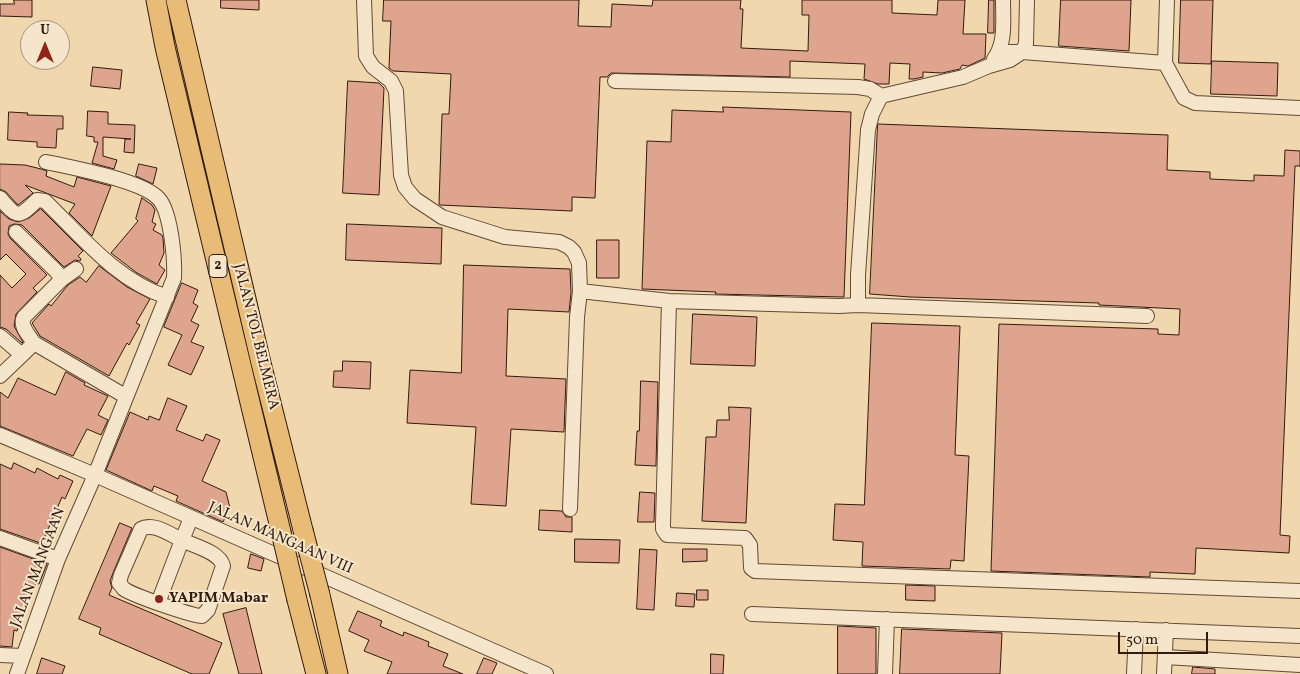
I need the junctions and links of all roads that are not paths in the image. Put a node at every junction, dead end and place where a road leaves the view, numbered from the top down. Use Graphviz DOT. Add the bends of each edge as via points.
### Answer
graph roads {
  1 [pos="156,0"];
  2 [pos="176,0"];
  3 [pos="364,0"];
  4 [pos="1003,0"];
  5 [pos="1027,0"];
  6 [pos="1167,0"];
  7 [pos="999,52"];
  8 [pos="1022,52"];
  9 [pos="1164,63"];
  10 [pos="989,66"];
  11 [pos="615,81"];
  12 [pos="881,96"];
  13 [pos="1300,108"];
  14 [pos="46,162"];
  15 [pos="0,198"];
  16 [pos="16,232"];
  17 [pos="76,269"];
  18 [pos="62,279"];
  19 [pos="580,291"];
  20 [pos="167,297"];
  21 [pos="669,301"];
  22 [pos="858,305"];
  23 [pos="1147,316"];
  24 [pos="0,336"];
  25 [pos="34,343"];
  26 [pos="22,355"];
  27 [pos="0,376"];
  28 [pos="125,396"];
  29 [pos="0,435"];
  30 [pos="94,475"];
  31 [pos="570,508"];
  32 [pos="191,518"];
  33 [pos="0,538"];
  34 [pos="182,540"];
  35 [pos="58,559"];
  36 [pos="1300,590"];
  37 [pos="158,603"];
  38 [pos="752,614"];
  39 [pos="887,619"];
  40 [pos="1136,629"];
  41 [pos="1166,630"];
  42 [pos="1300,636"];
  43 [pos="0,655"];
  44 [pos="23,656"];
  45 [pos="1165,657"];
  46 [pos="1300,665"];
  47 [pos="18,674"];
  48 [pos="316,674"];
  49 [pos="338,674"];
  50 [pos="546,674"];
  51 [pos="886,674"];
  52 [pos="1134,674"];
  53 [pos="1164,674"];
  1 -- 48 [label="highway, JALAN TOL BELMERA / 2, bridge"];
  2 -- 49 [label="highway, JALAN TOL BELMERA / 2, bridge"];
  3 -- 19 [label="street" via="366,56 373,67 391,81 396,91 401,175 405,188 442,217 505,236 559,242 569,247 579,263"];
  4 -- 7 [label="street"];
  5 -- 8 [label="street" via="1026,44"];
  6 -- 9 [label="street"];
  7 -- 8 [label="street"];
  7 -- 10 [label="street"];
  8 -- 9 [label="street"];
  8 -- 10 [label="street" via="1010,60"];
  9 -- 13 [label="street" via="1184,98 1194,103"];
  10 -- 12 [label="street" via="963,77"];
  11 -- 12 [label="street" via="858,87 870,89"];
  12 -- 22 [label="street" via="868,130"];
  14 -- 20 [label="street, JALAN MANGAAN" via="124,181 158,198 169,226 175,261 174,278"];
  15 -- 20 [label="street" via="17,214 25,212 37,200 46,201 117,270"];
  16 -- 18 [label="street"];
  17 -- 18 [label="street"];
  18 -- 25 [label="street" via="22,321"];
  19 -- 21 [label="street"];
  19 -- 31 [label="street"];
  20 -- 28 [label="street, JALAN MANGAAN"];
  21 -- 22 [label="street"];
  21 -- 36 [label="street" via="663,524 668,535 745,538 750,545 751,568 755,571"];
  22 -- 23 [label="street"];
  24 -- 26 [label="street"];
  25 -- 26 [label="street"];
  25 -- 28 [label="street"];
  26 -- 27 [label="street"];
  28 -- 30 [label="street, JALAN MANGAAN"];
  29 -- 30 [label="street, JALAN MANGAAN VIII"];
  30 -- 32 [label="street, JALAN MANGAAN VIII"];
  30 -- 35 [label="street, JALAN MANGAAN"];
  32 -- 34 [label="street"];
  32 -- 50 [label="street, JALAN MANGAAN VIII"];
  33 -- 35 [label="street"];
  34 -- 37 [label="street"];
  34 -- 37 [label="street" via="146,526 141,529 121,575 119,583 124,589"];
  34 -- 37 [label="street" via="222,560 223,566 208,610 202,616 194,616"];
  35 -- 44 [label="street, JALAN MANGAAN"];
  38 -- 39 [label="street"];
  39 -- 40 [label="street"];
  39 -- 51 [label="street"];
  40 -- 41 [label="street"];
  40 -- 52 [label="street"];
  41 -- 42 [label="street"];
  41 -- 45 [label="street"];
  43 -- 44 [label="street"];
  44 -- 47 [label="street, JALAN MANGAAN"];
  45 -- 46 [label="street"];
  45 -- 53 [label="street"];
}
